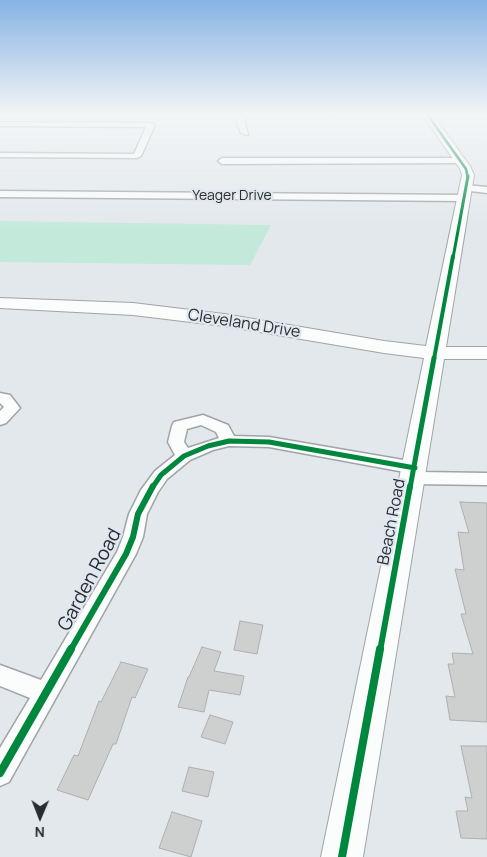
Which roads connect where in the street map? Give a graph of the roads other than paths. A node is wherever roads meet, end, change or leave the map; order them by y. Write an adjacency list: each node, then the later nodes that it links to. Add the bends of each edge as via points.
1 (138, 154): 3 (street)
2 (455, 154): 5 (street, Beach Road)
3 (0, 155)
4 (222, 161): 5 (street)
5 (460, 161): 7 (street, Beach Road, via 467,172)
6 (487, 190): 7 (street, Yeager Drive)
7 (465, 193): 8 (street, Yeager Drive); 10 (street, Beach Road)
8 (0, 194)
9 (0, 303): 10 (street, Cleveland Drive, via 90,306 178,314)
10 (435, 353): 11 (street, Cleveland Drive); 16 (street, Beach Road)
11 (487, 353)
12 (0, 398): 13 (street, via 5,398 12,408)
13 (0, 420)
14 (229, 441): 15 (street, Garden Road); 15 (street, via 222,429 203,420 180,426 176,442); 16 (street, Garden Road, via 269,442)
15 (184, 456): 19 (street, Garden Road, via 161,475 150,490 138,514 126,554)
16 (414, 473): 17 (street, Garden Road); 21 (street, Beach Road)
17 (487, 479)
18 (0, 675): 19 (street)
19 (46, 693): 20 (street, Garden Road)
20 (0, 773)
21 (342, 857)

